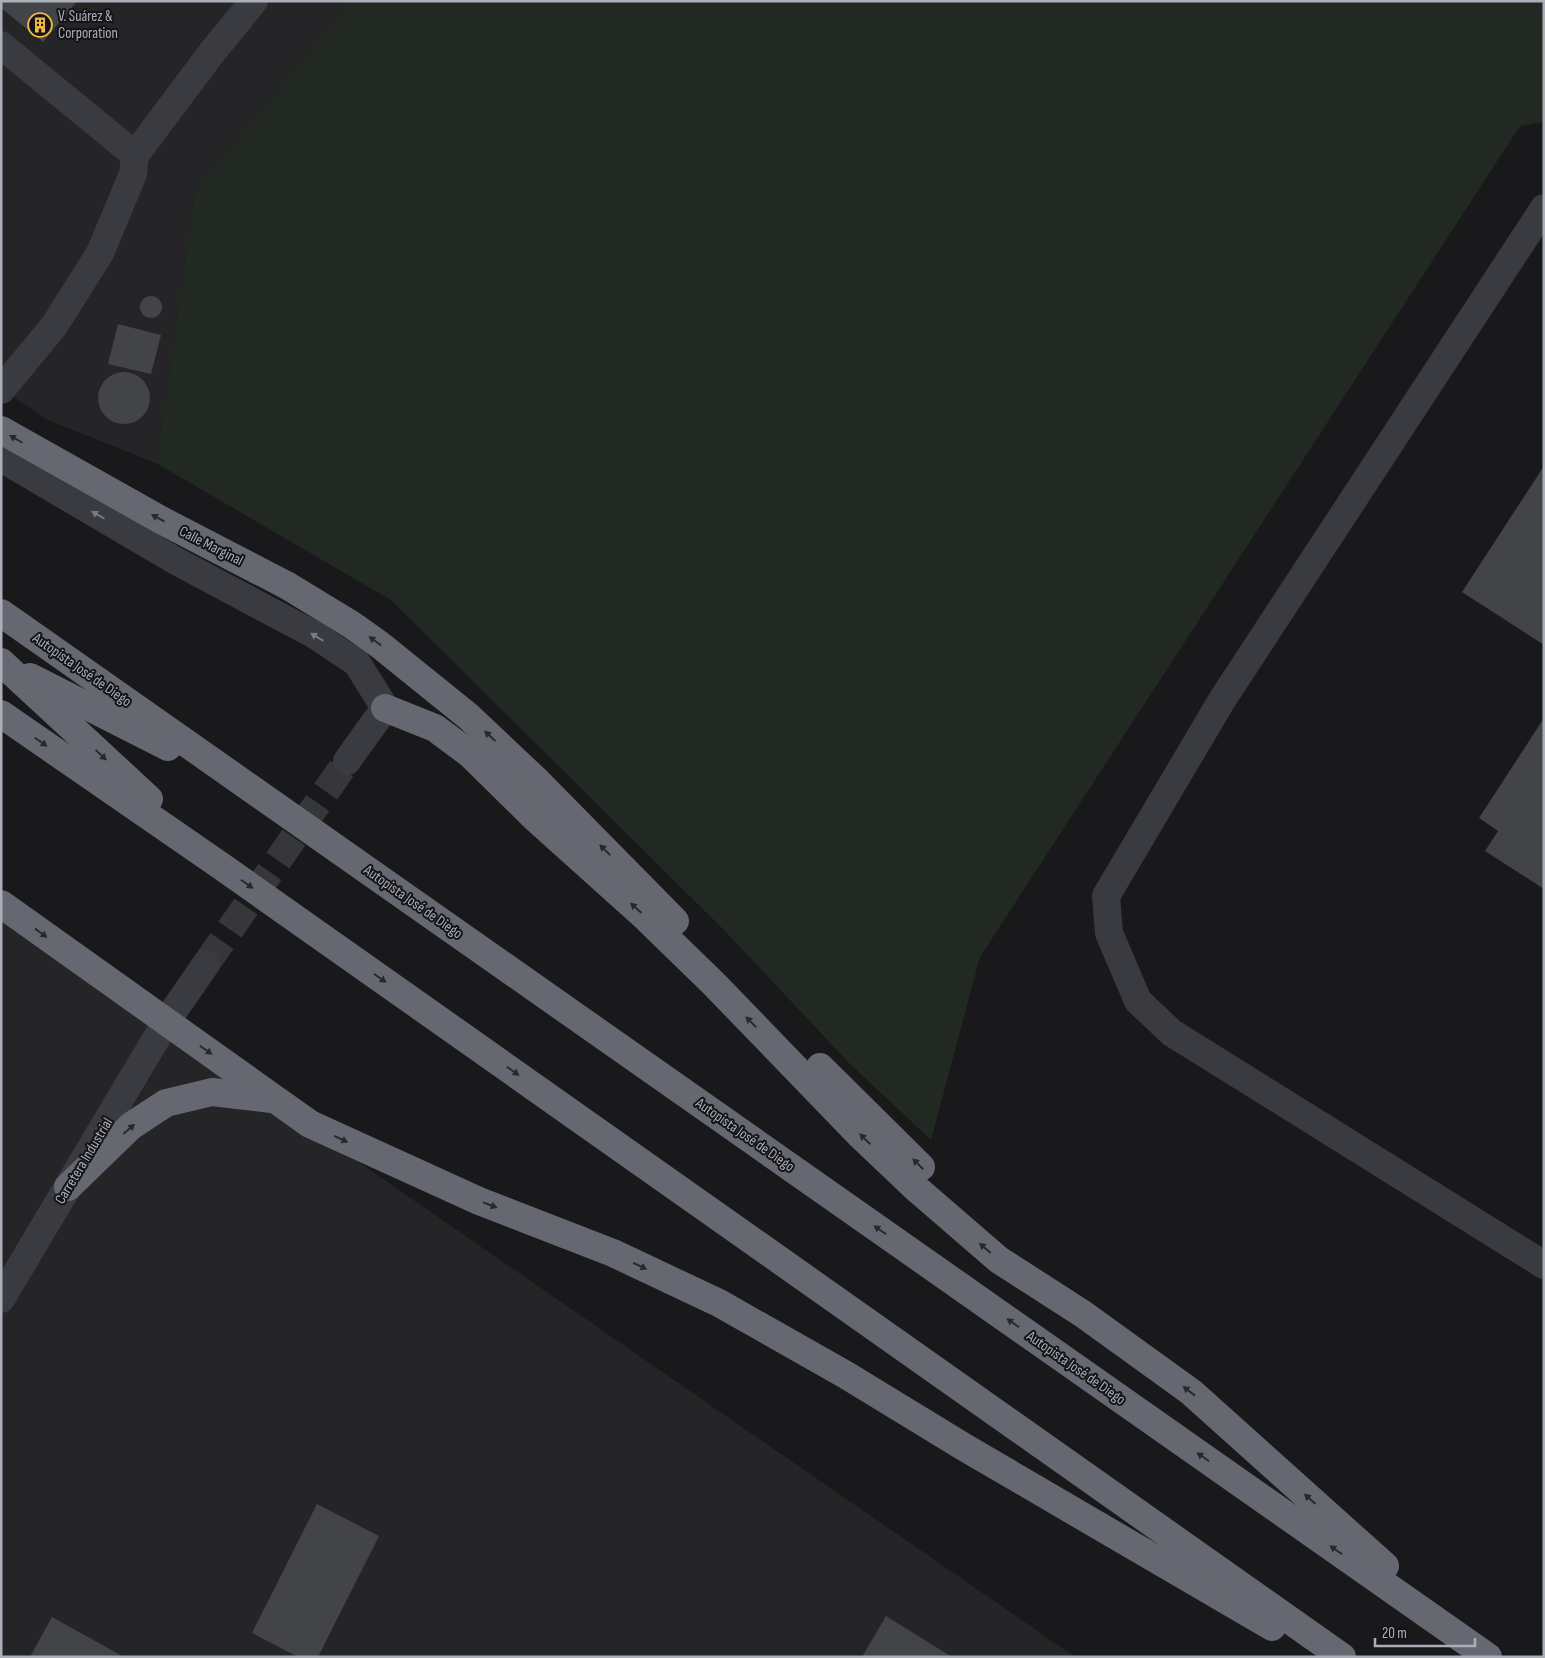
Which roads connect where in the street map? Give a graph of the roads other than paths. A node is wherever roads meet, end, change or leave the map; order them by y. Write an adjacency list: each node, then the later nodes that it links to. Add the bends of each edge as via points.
1 (254, 1): 3 (street)
2 (1, 46): 3 (street)
3 (135, 154): 5 (street, via 133,174 100,252 54,326)
4 (1544, 208): 20 (street, via 1222,700 1106,896 1109,933 1138,1001 1172,1032)
5 (1, 390)
6 (1, 430): 22 (highway, Calle Marginal, one-way to 6, via 928,1174 538,782 468,716 352,625 313,600)
7 (1, 458): 10 (street, Calle Marginal, one-way to 7, via 357,663 315,635 176,561)
8 (1, 613): 13 (highway, Autopista José de Diego)
9 (1, 662): 13 (highway); 14 (highway, one-way to 14)
10 (385, 708): 12 (street); 22 (highway, one-way to 10, via 999,1260 918,1190 859,1134 714,984 470,754 435,728)
11 (1, 714): 14 (highway, one-way to 14)
12 (346, 761)
13 (260, 795): 23 (highway, Autopista José de Diego, one-way to 13)
14 (221, 866): 25 (highway, one-way to 25)
15 (1, 904): 17 (highway, one-way to 17)
16 (206, 964): 17 (street, Carretera Industrial)
17 (166, 1022): 18 (highway, one-way to 18); 19 (street, Carretera Industrial)
18 (275, 1099): 19 (highway, one-way to 18, via 131,1126 166,1103 212,1092); 24 (highway, one-way to 24, via 310,1124 366,1150 479,1201 613,1253 719,1304 846,1375)
19 (68, 1187): 21 (street, Carretera Industrial)
20 (1544, 1265)
21 (1, 1299)
22 (1083, 1314): 23 (highway, one-way to 22, via 1191,1392)
23 (1482, 1653)
24 (1324, 1657)
25 (1342, 1657)

